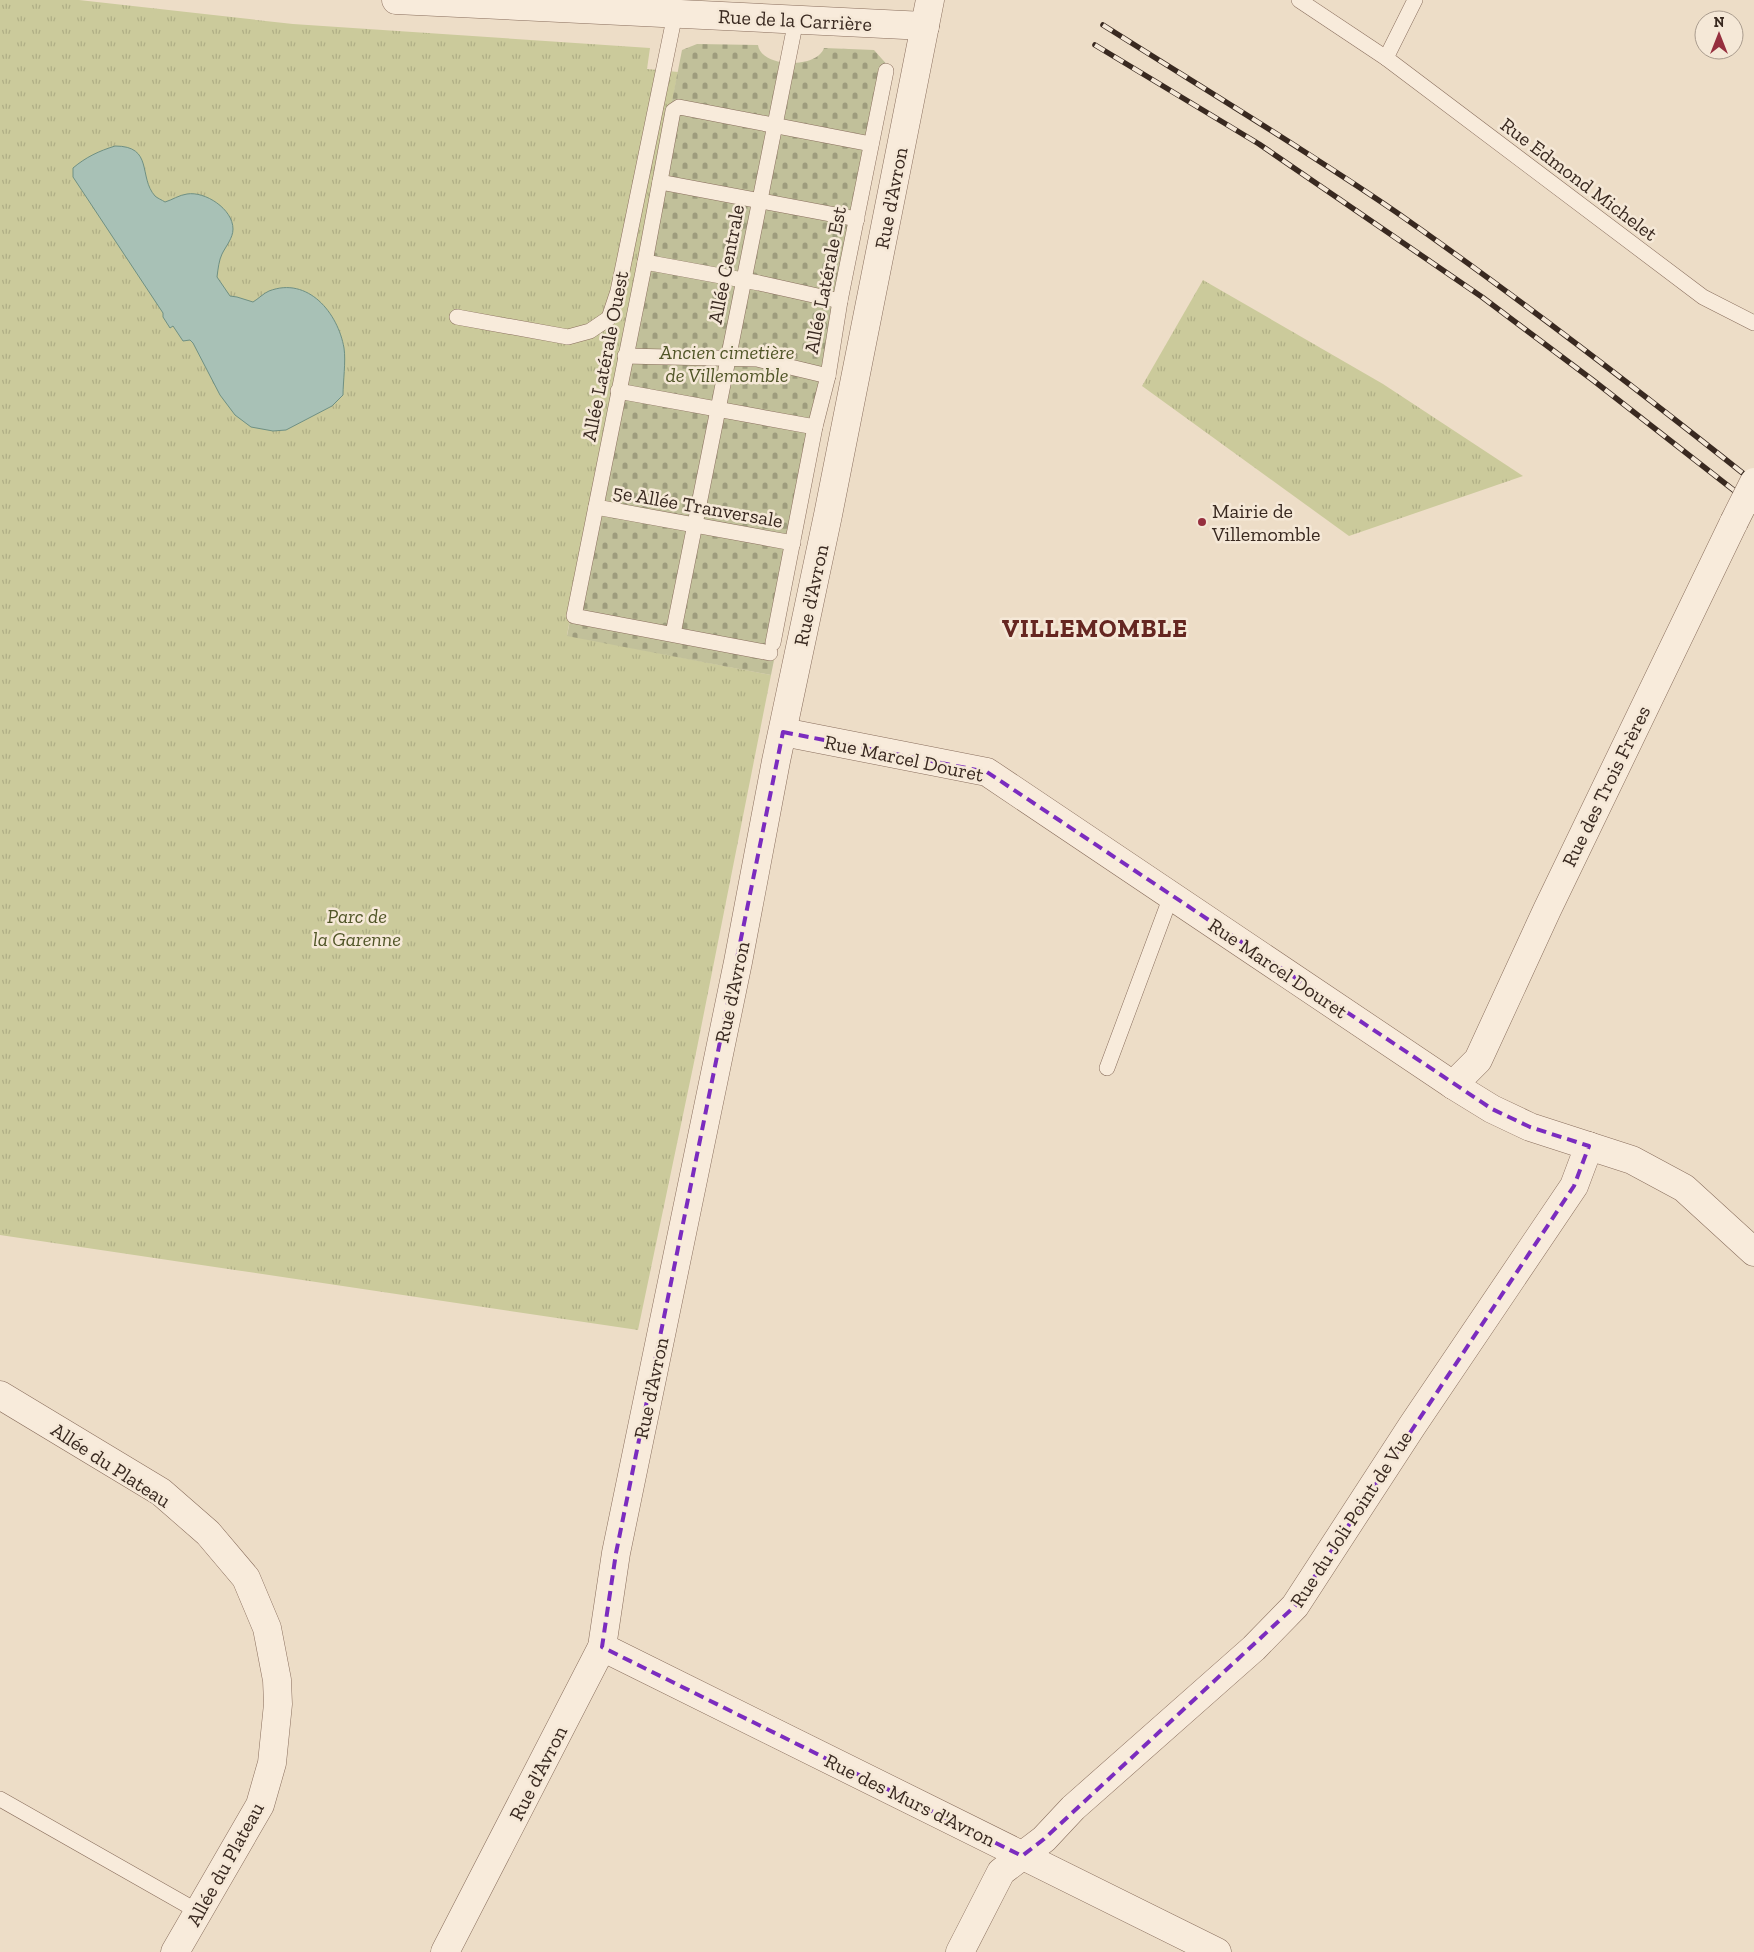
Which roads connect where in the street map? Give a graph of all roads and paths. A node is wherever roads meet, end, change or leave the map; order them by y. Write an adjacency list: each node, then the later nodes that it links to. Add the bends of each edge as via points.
1 (396, 0): 5 (street, Rue de la Carrière)
2 (1299, 0): 7 (lane, Rue Edmond Michelet)
3 (1415, 0): 7 (lane)
4 (928, 13): 6 (street, Rue de la Carrière); 30 (street, Rue d'Avron)
5 (675, 14): 6 (street, Rue de la Carrière); 17 (lane, via 618,291 609,318 590,331 568,337)
6 (796, 20): 9 (lane, Allée Centrale)
7 (1386, 58): 18 (lane, Rue Edmond Michelet, via 1703,296)
8 (886, 71): 10 (lane, Allée Latérale Est)
9 (774, 125): 10 (lane); 11 (lane, Allée Latérale Ouest, via 679,107 673,111); 12 (lane, Allée Centrale)
10 (872, 144): 13 (lane, Allée Latérale Est)
11 (660, 182): 12 (lane); 14 (lane, Allée Latérale Ouest)
12 (760, 201): 13 (lane); 15 (lane, Allée Centrale)
13 (857, 219): 16 (lane, Allée Latérale Est)
14 (645, 262): 15 (lane); 19 (lane, Allée Latérale Ouest)
15 (743, 282): 16 (lane); 20 (lane, Allée Centrale)
16 (840, 301): 21 (lane, Allée Latérale Est)
17 (457, 317)
18 (1754, 323)
19 (625, 356): 20 (lane); 22 (lane, Allée Latérale Ouest)
20 (728, 358): 21 (lane, via 757,359); 23 (lane, Allée Centrale)
21 (828, 376): 24 (lane, Allée Latérale Est)
22 (618, 391): 23 (lane); 26 (lane, Allée Latérale Ouest)
23 (718, 409): 24 (lane); 27 (lane, Allée Centrale)
24 (815, 428): 28 (lane, Allée Latérale Est)
25 (1754, 482): 33 (street, Rue des Trois Frères, bridge, via 1478,1060)
26 (596, 507): 27 (lane, 5e Allée Tranversale); 29 (lane, Allée Latérale Ouest, via 574,616)
27 (696, 526): 28 (lane, 5e Allée Tranversale); 29 (lane, Allée Centrale)
28 (792, 543): 29 (lane, Allée Latérale Est, via 771,648)
29 (673, 634)
30 (783, 732): 31 (street, Rue Marcel Douret, via 987,772); 37 (street, Rue d'Avron, via 616,1553)
31 (1171, 896): 32 (lane); 33 (street, Rue Marcel Douret)
32 (1108, 1068)
33 (1453, 1085): 34 (street, Rue Marcel Douret, via 1492,1110 1530,1127)
34 (1589, 1146): 35 (street, Rue Marcel Douret, via 1632,1160 1684,1188); 39 (street, Rue du Joli Point de Vue, via 1574,1186 1295,1606 1254,1648 1073,1808 1044,1840)
35 (1754, 1252)
36 (0, 1395): 40 (street, Allée du Plateau, via 161,1492 208,1533 246,1578 267,1628 278,1704 272,1763 260,1805)
37 (602, 1648): 39 (street, Rue des Murs d'Avron); 42 (street, Rue d'Avron)
38 (0, 1799): 40 (lane)
39 (1022, 1856): 43 (street, Rue du Joli Point de Vue, via 1001,1872); 44 (street, Rue des Murs d'Avron)
40 (199, 1912): 41 (street, Allée du Plateau)
41 (175, 1952)
42 (445, 1952)
43 (960, 1952)
44 (1217, 1952)

